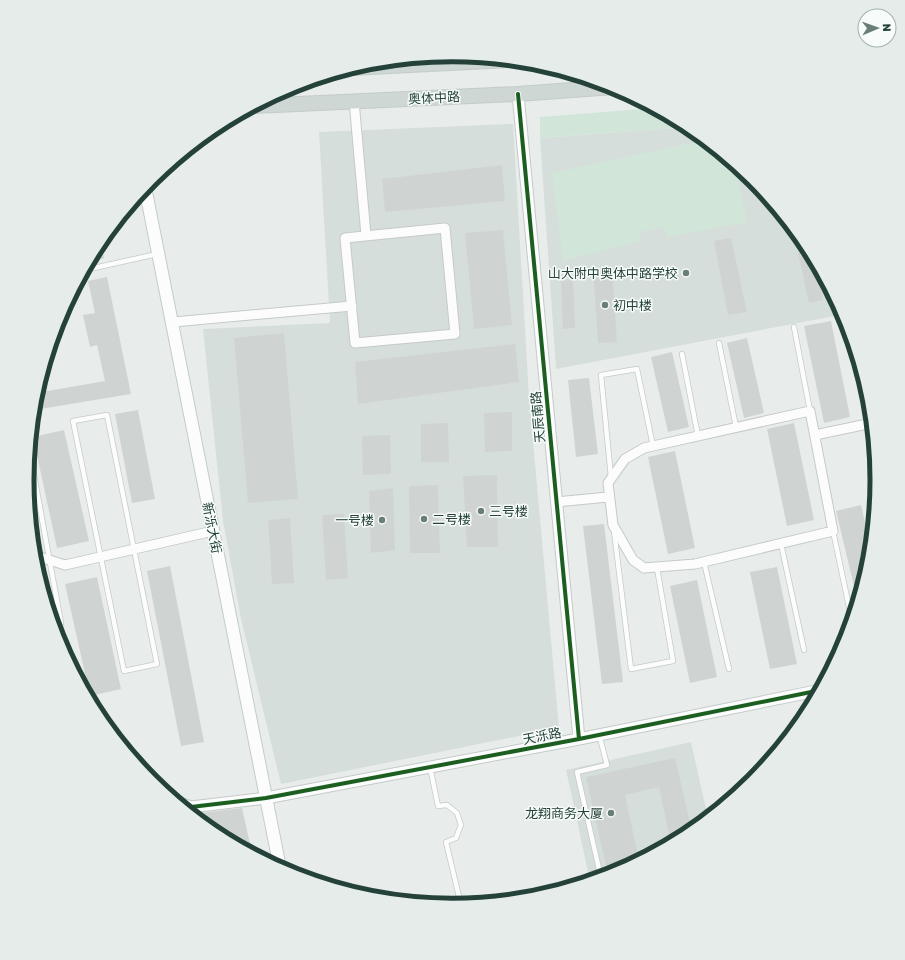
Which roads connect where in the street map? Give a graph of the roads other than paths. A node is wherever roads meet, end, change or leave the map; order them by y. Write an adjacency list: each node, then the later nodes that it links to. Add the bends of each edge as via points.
1 (471, 62): 2 (main road)
2 (393, 66)
3 (599, 88): 4 (main road, 奥体中路)
4 (518, 94): 5 (main road, 奥体中路); 25 (street, 天辰南路)
5 (354, 101): 6 (main road, 奥体中路); 8 (street)
6 (266, 105)
7 (147, 195): 9 (main road, 新泺大街)
8 (366, 236): 11 (street, via 345,238); 11 (street, via 445,228 455,334 355,343)
9 (158, 254): 10 (lane); 12 (main road, 新泺大街)
10 (92, 269)
11 (352, 306): 12 (street)
12 (173, 322): 28 (main road, 新泺大街)
13 (794, 327): 16 (lane)
14 (719, 343): 18 (lane)
15 (682, 354): 20 (lane)
16 (810, 411): 18 (street); 19 (street)
17 (867, 424): 19 (street)
18 (736, 428): 20 (street)
19 (815, 435): 27 (street)
20 (698, 436): 21 (street)
21 (653, 446): 23 (street, via 625,459); 23 (lane, via 637,369 601,375)
22 (34, 475): 33 (lane)
23 (611, 477): 24 (street, via 608,482)
24 (608, 496): 25 (street); 26 (street)
25 (556, 502): 42 (street, 天辰南路)
26 (613, 525): 35 (street, via 633,560 644,568); 35 (lane, via 631,669 673,661)
27 (833, 531): 29 (street); 36 (lane)
28 (213, 532): 30 (street); 44 (main road, 新泺大街)
29 (781, 544): 34 (street); 38 (lane)
30 (134, 549): 32 (street); 32 (lane, via 157,664 124,671); 32 (lane, via 107,415 73,420)
31 (41, 557): 33 (street)
32 (100, 557): 33 (street, via 65,565)
33 (50, 560): 37 (lane)
34 (704, 562): 35 (street); 39 (lane)
35 (657, 568)
36 (850, 612)
37 (59, 623)
38 (804, 650)
39 (729, 669)
40 (813, 691): 41 (street, 天泺路)
41 (599, 734): 42 (street, 天泺路); 47 (lane, via 607,765 577,772)
42 (579, 739): 43 (street, 天泺路)
43 (430, 767): 44 (street, 天泺路); 48 (lane, via 438,806 447,805 457,813 461,825 456,838 446,842)
44 (266, 798): 45 (street, 天泺路); 46 (main road, 新泺大街)
45 (192, 807)
46 (279, 861)
47 (600, 872)
48 (459, 898)

